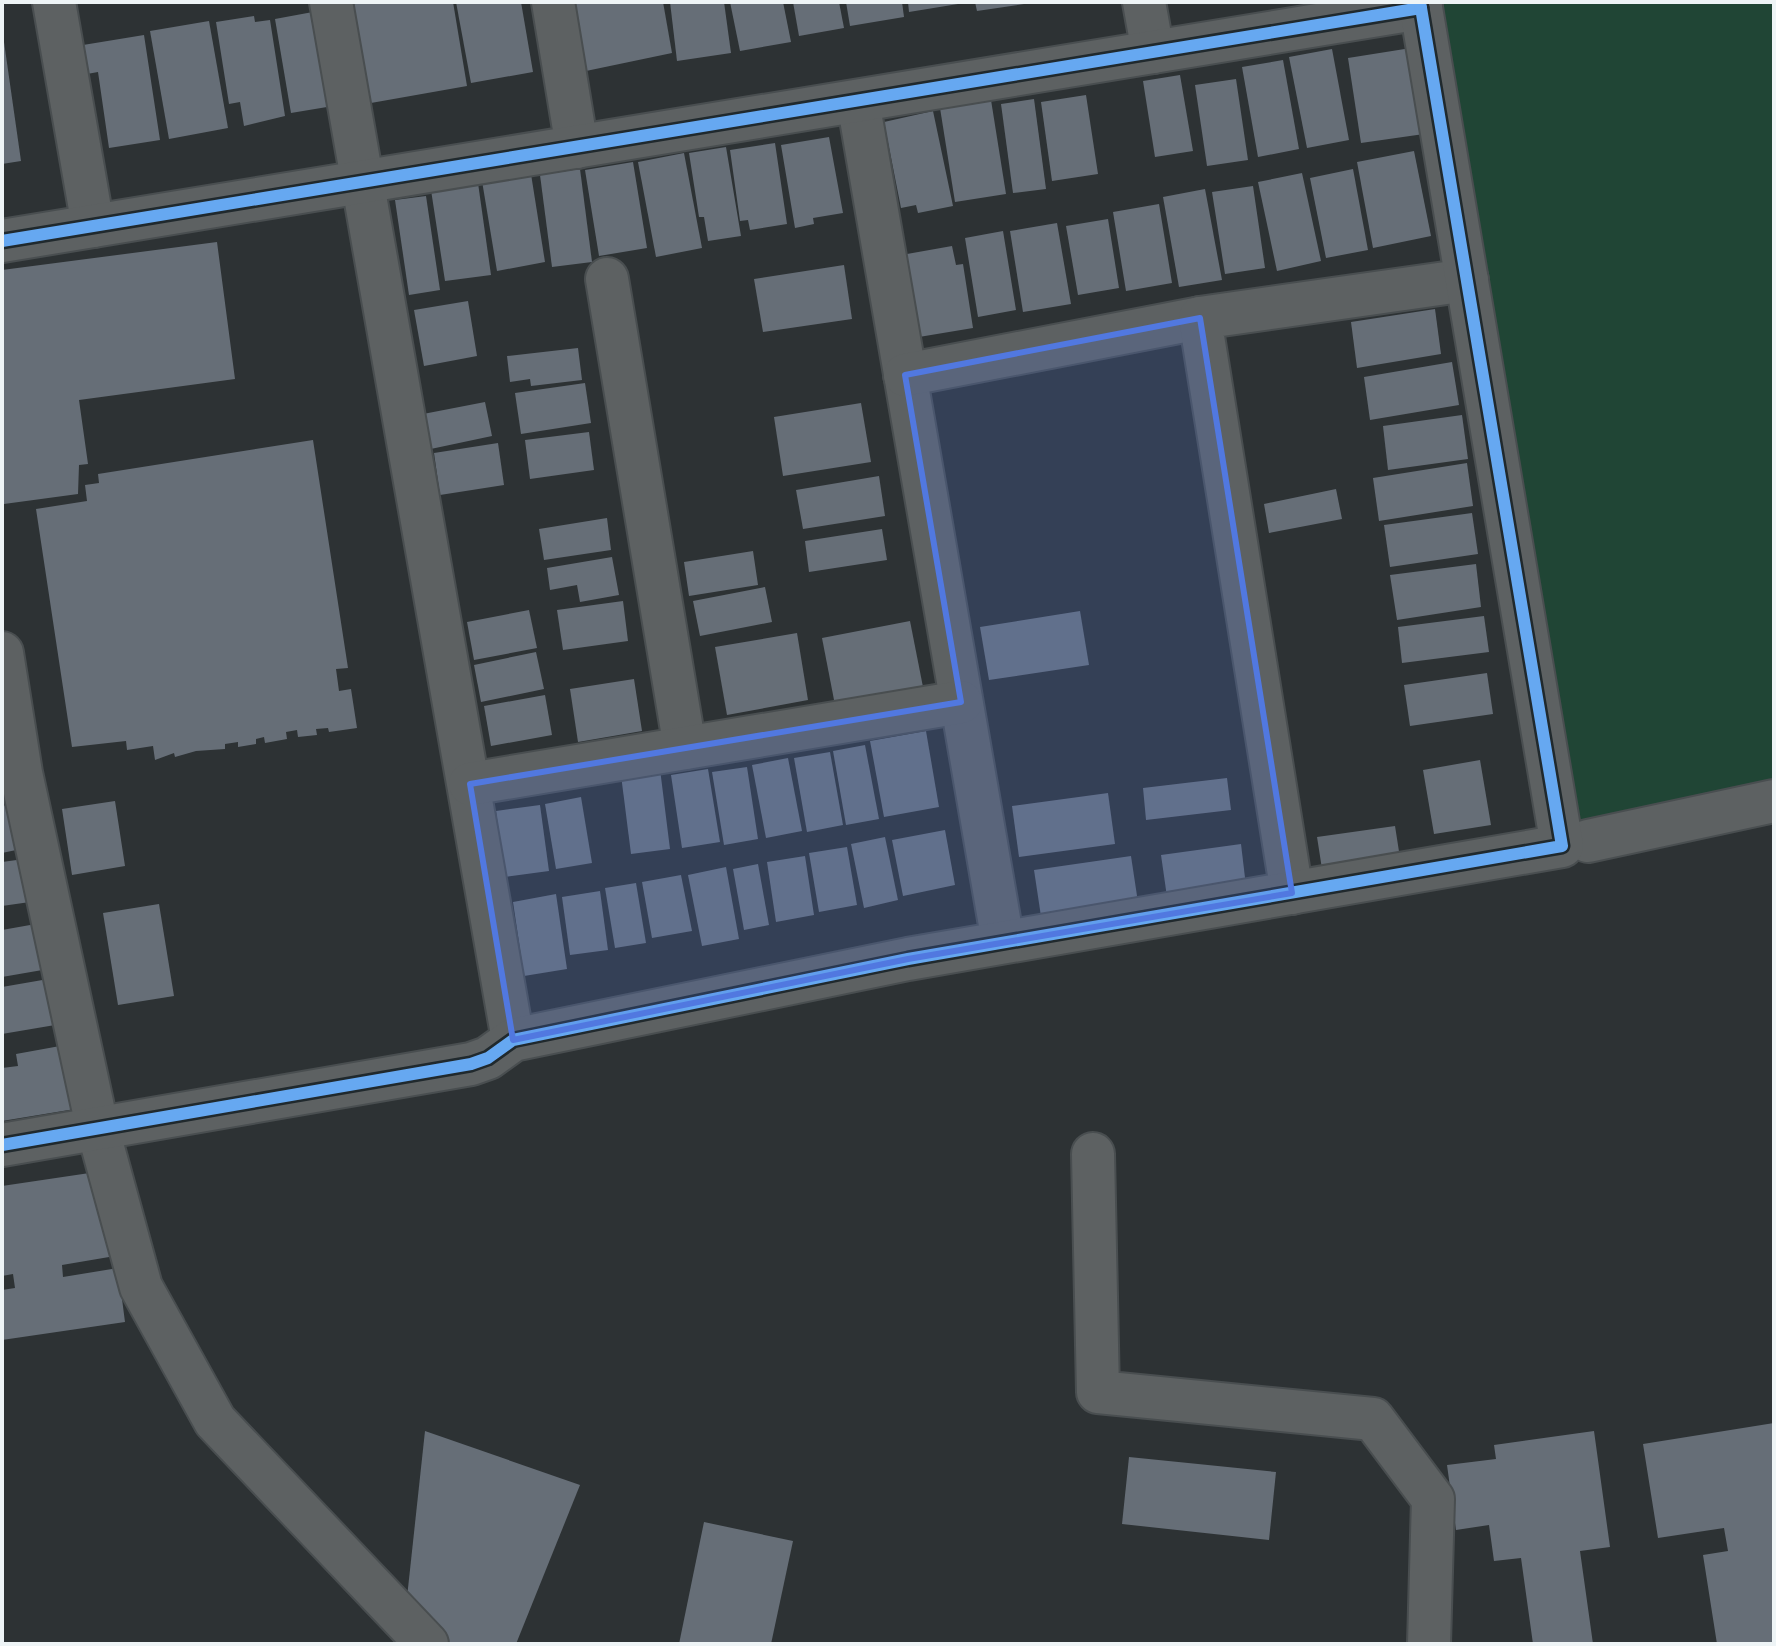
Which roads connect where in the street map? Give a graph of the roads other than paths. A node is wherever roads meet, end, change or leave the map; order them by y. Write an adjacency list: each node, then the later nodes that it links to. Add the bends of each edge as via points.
1 (54, 2): 10 (street)
2 (331, 2): 9 (street)
3 (553, 2): 8 (street)
4 (1144, 2): 6 (street)
5 (1421, 5): 6 (street); 13 (street)
6 (1153, 52): 7 (street)
7 (858, 101): 8 (street); 15 (street)
8 (577, 147): 9 (street)
9 (363, 182): 10 (street); 19 (street)
10 (93, 226): 11 (street)
11 (2, 241)
12 (607, 279): 18 (street)
13 (1467, 280): 14 (street); 22 (street, via 1562,846)
14 (1200, 318): 15 (street); 22 (street)
15 (905, 375): 17 (street)
16 (2, 653): 25 (street, via 21,773)
17 (961, 702): 18 (street); 23 (street)
18 (685, 748): 19 (street)
19 (470, 784): 24 (street)
20 (1774, 801): 21 (street)
21 (1588, 841)
22 (1292, 893): 23 (street)
23 (1003, 942): 24 (street)
24 (513, 1040): 25 (street, via 471,1064)
25 (97, 1126): 26 (street); 28 (street, via 141,1287 215,1421)
26 (2, 1145)
27 (1093, 1154): 29 (street, via 1098,1392 1373,1419 1433,1499)
28 (427, 1644)
29 (1429, 1644)

